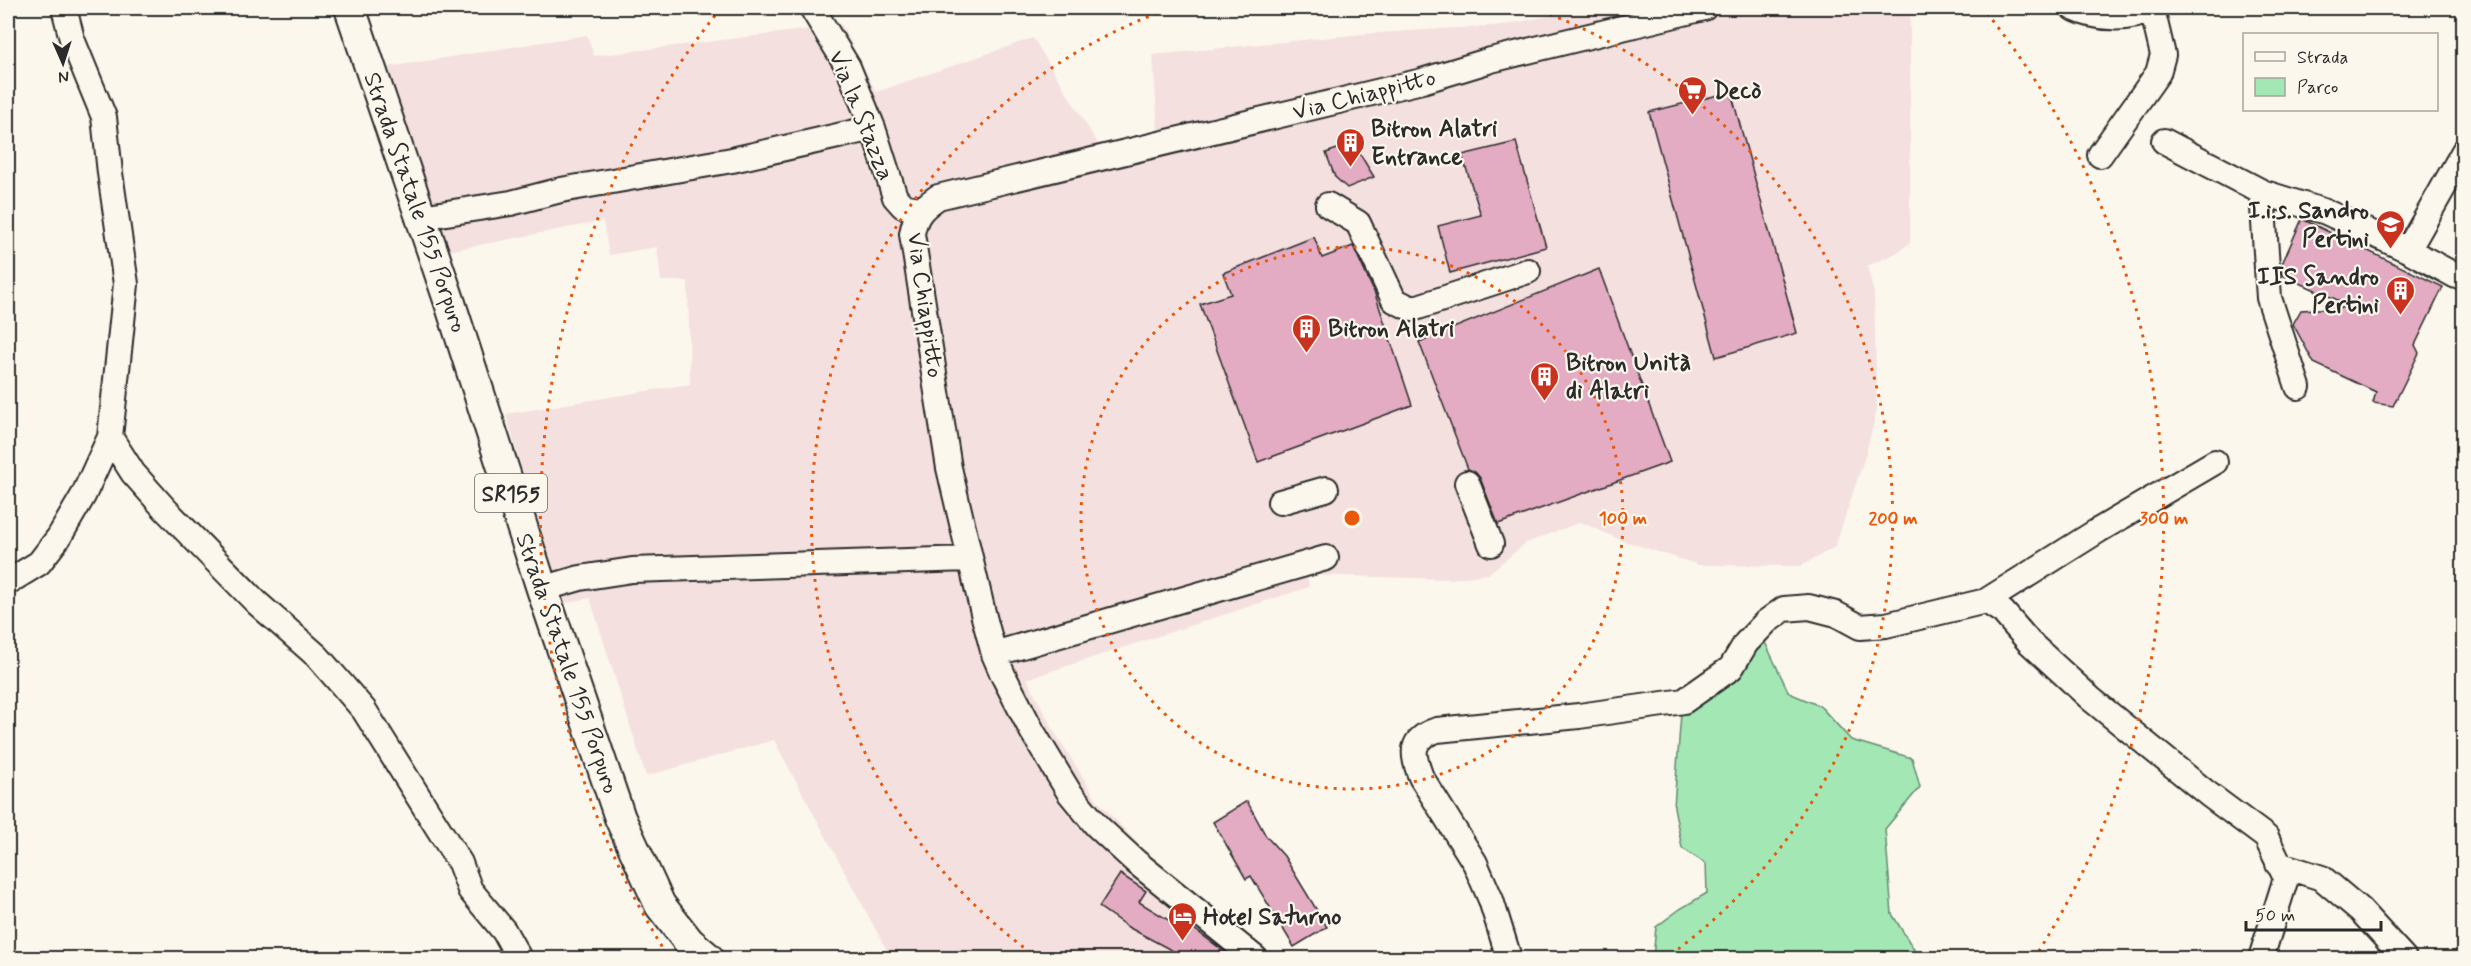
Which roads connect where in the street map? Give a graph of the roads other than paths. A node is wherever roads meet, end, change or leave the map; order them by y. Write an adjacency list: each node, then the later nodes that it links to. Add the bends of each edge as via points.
1 (64, 8): 19 (street, via 72,39 104,117 126,284)
2 (350, 8): 14 (main road, Strada Statale 155 Porpuro / SR155)
3 (812, 8): 7 (street, Via la Stazza, via 848,67)
4 (1704, 8): 13 (street, Via Chiappitto, via 1491,60 1422,81 938,197)
5 (2073, 8): 6 (street, via 2089,15 2129,17)
6 (2152, 8): 10 (street, via 2163,55 2158,72)
7 (873, 128): 13 (street, Via la Stazza, via 895,197 903,206); 14 (street, via 732,160)
8 (2164, 141): 11 (street)
9 (2463, 151): 15 (street)
10 (2100, 155)
11 (2262, 192): 15 (street, via 2326,212); 18 (street, via 2269,298)
12 (1328, 205): 16 (street, via 1358,223 1394,300 1412,309)
13 (921, 209): 26 (street, Via Chiappitto, via 912,234)
14 (421, 217): 28 (main road, Strada Statale 155 Porpuro / SR155)
15 (2408, 250): 17 (street)
16 (1528, 271)
17 (2456, 276)
18 (2298, 387)
19 (110, 437): 27 (street, via 59,537 39,563); 32 (street, via 165,509 257,603 317,656 364,710 460,863 470,890 504,931)
20 (2215, 462): 29 (street)
21 (1467, 483): 24 (street)
22 (1326, 489): 23 (street)
23 (1280, 502)
24 (1491, 544)
25 (1326, 558): 30 (street)
26 (969, 559): 28 (street, via 632,570); 30 (street, Via Chiappitto)
27 (8, 582)
28 (542, 589): 33 (main road, Strada Statale 155 Porpuro / SR155, via 620,818 640,864 660,905 689,942)
29 (1986, 601): 31 (street, via 2003,612 2029,642 2091,699 2266,837); 35 (street, via 1860,627 1809,608 1784,609 1746,643 1731,668 1684,701 1427,734 1417,742 1415,762 1475,863)
30 (993, 654): 34 (street, Via Chiappitto, via 1032,731 1069,792 1097,826)
31 (2278, 864): 36 (street, via 2286,878); 37 (street, via 2322,878 2360,910)
32 (519, 958)
33 (708, 958)
34 (1256, 958)
35 (1509, 958)
36 (2261, 958)
37 (2404, 958)

